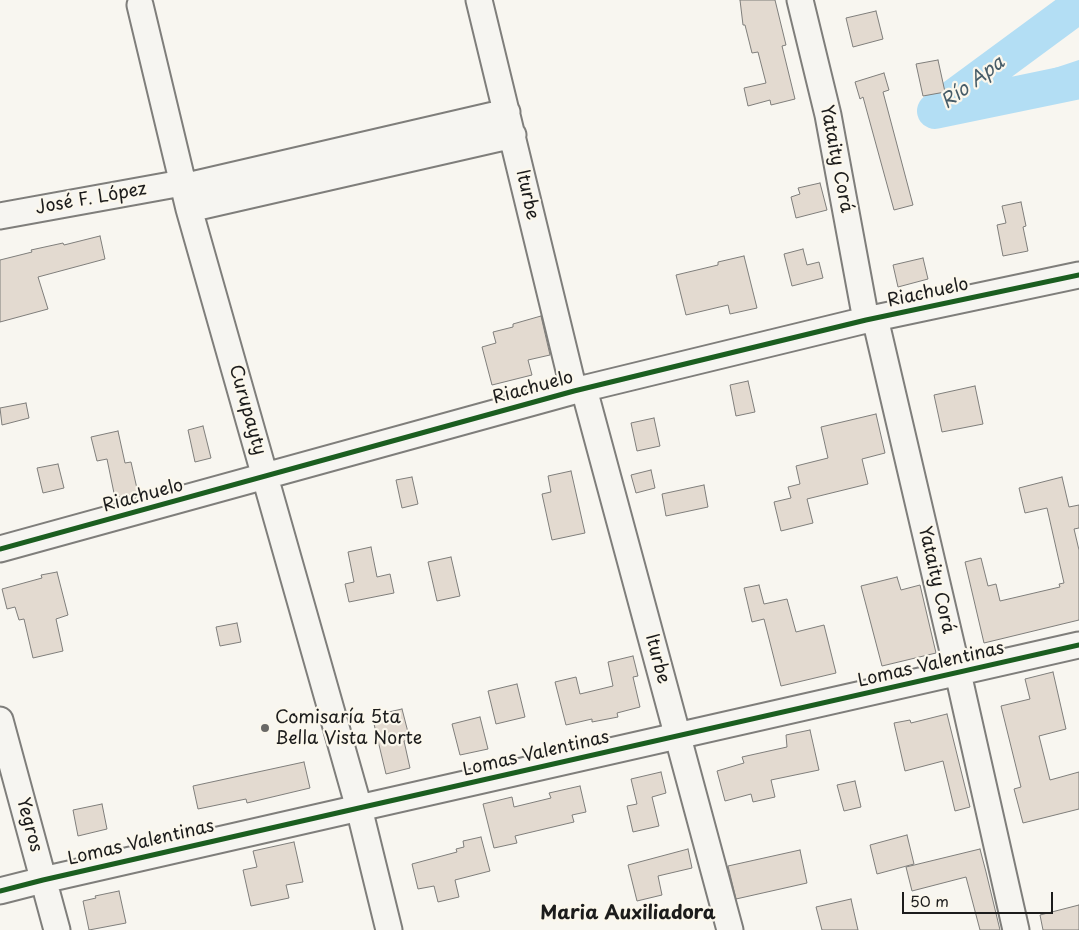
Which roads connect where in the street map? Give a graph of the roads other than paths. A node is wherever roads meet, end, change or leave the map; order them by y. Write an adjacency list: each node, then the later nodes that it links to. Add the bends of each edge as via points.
1 (479, 0): 4 (street, Iturbe)
2 (800, 0): 8 (street, Yataity Corá)
3 (140, 4): 5 (street, Curupayty)
4 (510, 124): 5 (street, José F. López); 9 (street, Iturbe)
5 (185, 193): 6 (street, José F. López); 10 (street, Curupayty)
6 (0, 216)
7 (1079, 275): 8 (street, Riachuelo)
8 (871, 319): 9 (street, Riachuelo); 13 (street, Yataity Corá)
9 (579, 390): 10 (street, Riachuelo); 15 (street, Iturbe)
10 (266, 476): 11 (street, Riachuelo); 16 (street, Curupayty)
11 (0, 549)
12 (1079, 645): 13 (street, Lomas Valentinas)
13 (958, 672): 15 (street, Lomas Valentinas); 22 (street, Yataity Corá)
14 (0, 720): 17 (street, Yegros)
15 (678, 736): 16 (street, Lomas Valentinas); 21 (street, Iturbe)
16 (359, 808): 17 (street, Lomas Valentinas); 20 (street, Curupayty)
17 (43, 880): 18 (street, Lomas Valentinas); 19 (street, Yegros)
18 (0, 891)
19 (57, 930)
20 (389, 930)
21 (730, 930)
22 (1016, 930)

